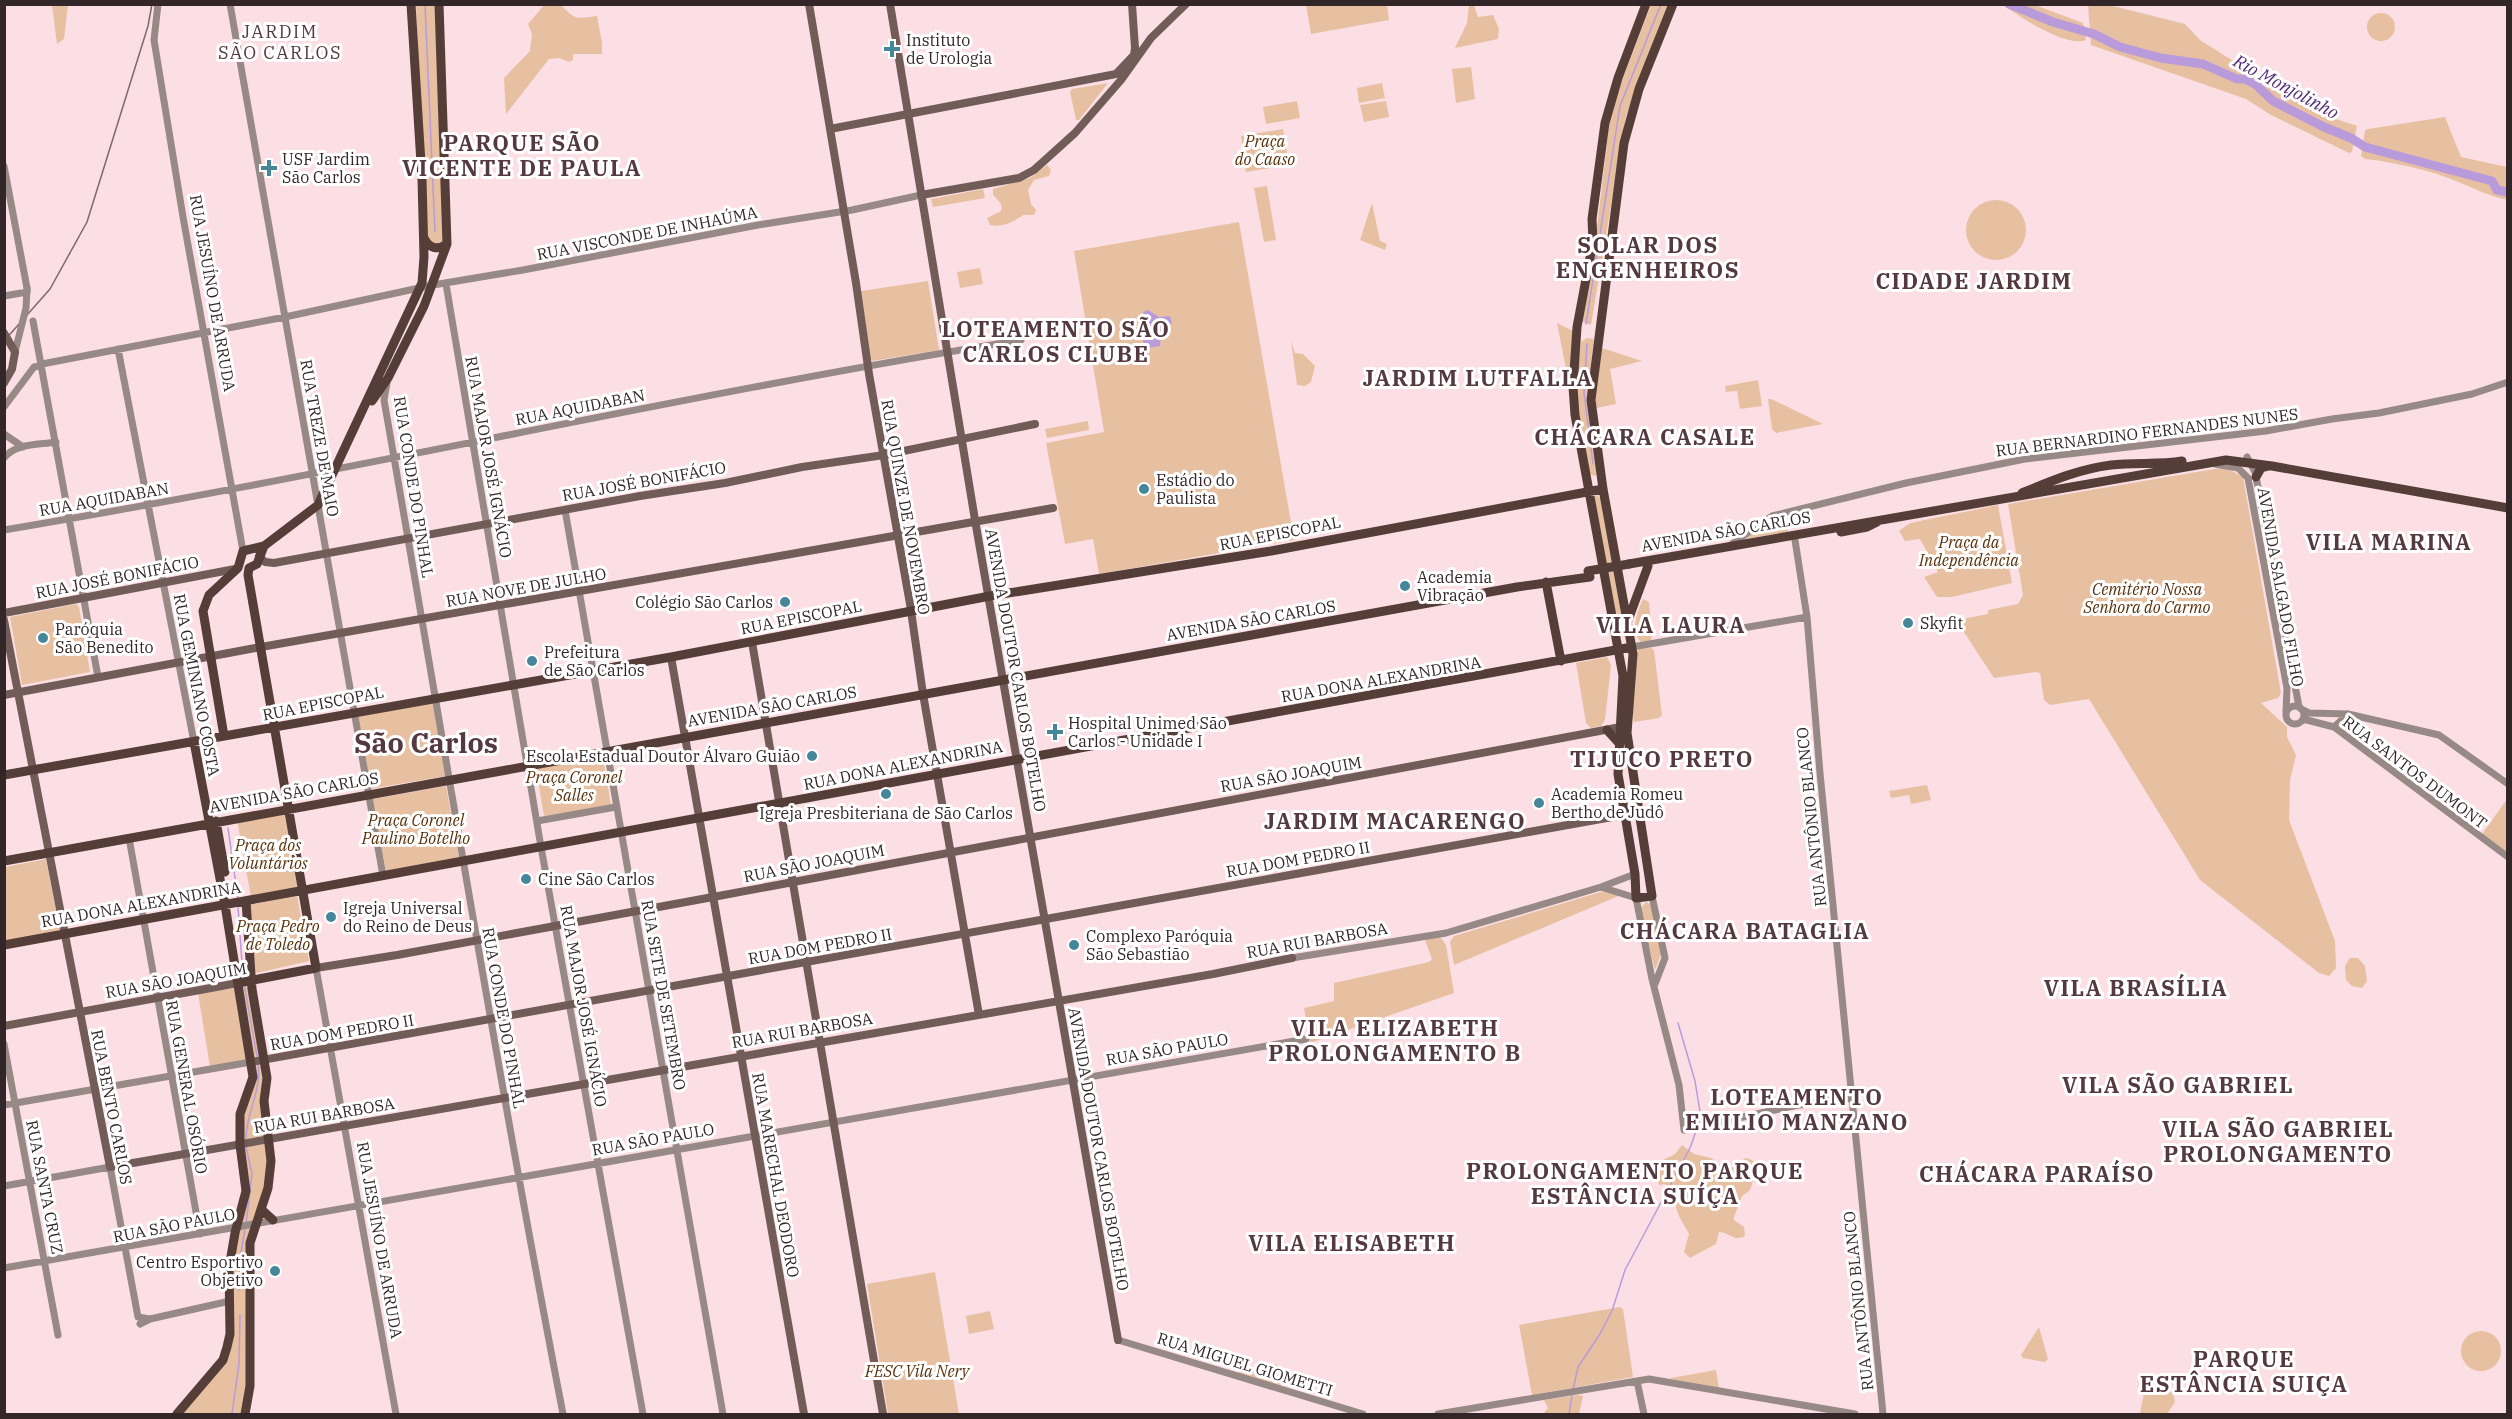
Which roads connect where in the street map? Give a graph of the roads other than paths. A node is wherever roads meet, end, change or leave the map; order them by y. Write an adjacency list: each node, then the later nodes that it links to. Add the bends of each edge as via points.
1 (158, 4): 30 (street, RUA JESUÍNO DE ARRUDA, via 154,40)
2 (230, 4): 28 (street, RUA TREZE DE MAIO)
3 (411, 4): 19 (main road)
4 (439, 4): 20 (main road)
5 (809, 4): 15 (main road, RUA QUINZE DE NOVEMBRO)
6 (890, 4): 14 (main road, AVENIDA DOUTOR CARLOS BOTELHO)
7 (1132, 4): 11 (main road)
8 (1186, 4): 12 (main road, RUA VISCONDE DE INHAÚMA)
9 (1646, 4): 59 (main road, via 1609,102 1592,219 1593,242 1577,321 1573,396)
10 (1673, 4): 58 (main road, via 1639,89 1622,156 1591,390)
11 (1135, 31): 12 (main road, via 1140,37); 13 (main road, via 1134,55)
12 (1151, 38): 13 (main road, RUA VISCONDE DE INHAÚMA)
13 (1119, 77): 14 (main road); 17 (main road, RUA VISCONDE DE INHAÚMA, via 1075,133 1034,170 1019,178)
14 (907, 113): 15 (main road); 17 (main road, AVENIDA DOUTOR CARLOS BOTELHO)
15 (830, 129): 18 (main road, RUA QUINZE DE NOVEMBRO)
16 (4, 166): 25 (street)
17 (921, 195): 18 (street, RUA VISCONDE DE INHAÚMA); 35 (main road, AVENIDA DOUTOR CARLOS BOTELHO)
18 (844, 211): 23 (street, RUA VISCONDE DE INHAÚMA); 37 (main road, RUA QUINZE DE NOVEMBRO)
19 (424, 238): 20 (main road, via 432,248); 21 (main road)
20 (447, 244): 22 (main road)
21 (424, 257): 22 (main road, via 435,252); 26 (main road)
22 (443, 258): 24 (main road)
23 (446, 284): 24 (street, RUA VISCONDE DE INHAÚMA); 47 (street, RUA MAJOR JOSÉ IGNÁCIO)
24 (433, 285): 26 (street, RUA VISCONDE DE INHAÚMA); 38 (main road)
25 (27, 289): 27 (street); 34 (street, bridge)
26 (420, 289): 28 (street, RUA VISCONDE DE INHAÚMA); 42 (main road)
27 (4, 296)
28 (285, 317): 30 (street, RUA VISCONDE DE INHAÚMA); 60 (street, RUA TREZE DE MAIO)
29 (33, 321): 36 (street)
30 (204, 332): 33 (street, RUA VISCONDE DE INHAÚMA); 66 (street, RUA JESUÍNO DE ARRUDA)
31 (4, 333): 34 (main road, bridge)
32 (1021, 340): 35 (street, RUA AQUIDABAN)
33 (118, 349): 36 (street, RUA VISCONDE DE INHAÚMA); 72 (street, RUA GEMINIANO COSTA)
34 (15, 352): 39 (main road, via 12,369)
35 (947, 352): 37 (street, RUA AQUIDABAN); 45 (main road, AVENIDA DOUTOR CARLOS BOTELHO)
36 (42, 364): 41 (street, via 34,367); 46 (street)
37 (868, 366): 47 (street, RUA AQUIDABAN); 50 (main road, RUA QUINZE DE NOVEMBRO)
38 (388, 378): 42 (main road); 51 (street, RUA CONDE DO PINHAL, via 384,400)
39 (4, 382)
40 (2508, 382): 84 (street, RUA BERNARDINO FERNANDES NUNES, via 2472,394 2379,413 2266,431 2025,459 1772,516)
41 (4, 407)
42 (361, 416): 56 (main road)
43 (1035, 424): 45 (main road, RUA JOSÉ BONIFÁCIO)
44 (4, 434): 48 (street)
45 (962, 440): 50 (main road, RUA JOSÉ BONIFÁCIO); 77 (main road, AVENIDA DOUTOR CARLOS BOTELHO)
46 (56, 442): 48 (street); 76 (street)
47 (473, 442): 51 (street, RUA AQUIDABAN); 79 (street, RUA MAJOR JOSÉ IGNÁCIO)
48 (23, 447): 49 (street)
49 (6, 453)
50 (884, 455): 75 (main road, RUA JOSÉ BONIFÁCIO); 81 (main road, RUA QUINZE DE NOVEMBRO)
51 (394, 459): 56 (street, RUA AQUIDABAN); 82 (street, RUA CONDE DO PINHAL)
52 (2248, 460): 53 (main road, AVENIDA SÃO CARLOS); 54 (main road, AVENIDA SÃO CARLOS, via 2226,455); 55 (main road); 61 (street, AVENIDA SALGADO FILHO); 70 (main road)
53 (2206, 463): 62 (main road, AVENIDA SÃO CARLOS); 86 (street, AVENIDA SALGADO FILHO, via 2233,466 2246,475)
54 (2113, 465): 57 (main road, AVENIDA SÃO CARLOS); 62 (main road, via 2107,471)
55 (2272, 466): 61 (main road, via 2261,468); 74 (main road)
56 (336, 469): 60 (street, RUA AQUIDABAN); 71 (main road)
57 (2083, 470): 63 (main road); 64 (main road, AVENIDA SÃO CARLOS)
58 (1600, 471): 59 (main road, via 1596,480); 65 (main road)
59 (1586, 474): 67 (main road)
60 (312, 475): 66 (street, RUA AQUIDABAN); 71 (street, RUA TREZE DE MAIO)
61 (2256, 477): 85 (street, AVENIDA SALGADO FILHO)
62 (2110, 481): 63 (main road, AVENIDA SÃO CARLOS)
63 (2084, 486): 68 (main road, AVENIDA SÃO CARLOS)
64 (2032, 487): 68 (main road); 69 (main road, AVENIDA SÃO CARLOS)
65 (1603, 489): 67 (main road, RUA EPISCOPAL); 104 (main road)
66 (234, 490): 72 (street, RUA AQUIDABAN); 87 (street, RUA JESUÍNO DE ARRUDA)
67 (1589, 491): 95 (main road, RUA EPISCOPAL, via 1223,559); 101 (main road)
68 (2043, 493): 69 (main road, AVENIDA SÃO CARLOS)
69 (2006, 498): 78 (main road, AVENIDA SÃO CARLOS)
70 (2508, 501)
71 (318, 505): 87 (main road); 88 (street, RUA TREZE DE MAIO)
72 (149, 506): 76 (street, RUA AQUIDABAN); 93 (street, RUA GEMINIANO COSTA)
73 (1053, 508): 77 (main road, RUA NOVE DE JULHO)
74 (2508, 508)
75 (565, 510): 79 (main road, RUA JOSÉ BONIFÁCIO); 94 (street, RUA SETE DE SETEMBRO)
76 (70, 519): 80 (street, RUA AQUIDABAN); 96 (street)
77 (975, 520): 81 (main road, RUA NOVE DE JULHO); 95 (main road, AVENIDA DOUTOR CARLOS BOTELHO)
78 (1878, 522): 83 (main road, AVENIDA SÃO CARLOS); 84 (main road, AVENIDA SÃO CARLOS)
79 (487, 525): 82 (main road, RUA JOSÉ BONIFÁCIO); 97 (street, RUA MAJOR JOSÉ IGNÁCIO)
80 (4, 530)
81 (898, 534): 94 (main road, RUA NOVE DE JULHO); 98 (main road, RUA QUINZE DE NOVEMBRO)
82 (408, 540): 88 (main road, RUA JOSÉ BONIFÁCIO); 103 (street, RUA CONDE DO PINHAL)
83 (1794, 540): 89 (main road, AVENIDA SÃO CARLOS); 100 (street, RUA ANTÔNIO BLANCO)
84 (1728, 547): 90 (main road, AVENIDA SÃO CARLOS)
85 (2270, 547): 86 (street); 122 (street, AVENIDA SALGADO FILHO)
86 (2261, 549): 123 (street, AVENIDA SALGADO FILHO, via 2287,688)
87 (251, 552): 88 (main road, RUA JOSÉ BONIFÁCIO, via 274,563); 91 (main road); 107 (main road, RUA JESUÍNO DE ARRUDA, via 257,564 247,570)
88 (326, 554): 105 (street, RUA TREZE DE MAIO)
89 (1648, 566): 90 (main road, AVENIDA SÃO CARLOS); 104 (main road)
90 (1629, 567): 92 (main road, AVENIDA SÃO CARLOS)
91 (235, 569): 93 (main road, RUA JOSÉ BONIFÁCIO); 110 (main road, via 205,601)
92 (1546, 582): 112 (main road); 116 (main road, AVENIDA SÃO CARLOS)
93 (162, 584): 96 (main road, RUA JOSÉ BONIFÁCIO); 113 (street, RUA GEMINIANO COSTA)
94 (579, 591): 97 (main road, RUA NOVE DE JULHO); 114 (street, RUA SETE DE SETEMBRO)
95 (990, 596): 98 (main road, RUA EPISCOPAL); 116 (main road, AVENIDA DOUTOR CARLOS BOTELHO)
96 (84, 597): 99 (main road, RUA JOSÉ BONIFÁCIO); 115 (street)
97 (501, 606): 103 (main road, RUA NOVE DE JULHO); 117 (street, RUA MAJOR JOSÉ IGNÁCIO)
98 (912, 611): 106 (main road, RUA EPISCOPAL); 119 (main road, RUA QUINZE DE NOVEMBRO)
99 (4, 613)
100 (1807, 617): 108 (street, RUA DONA ALEXANDRINA); 207 (street, RUA ANTÔNIO BLANCO)
101 (1612, 619): 104 (main road); 109 (main road)
102 (4, 620): 118 (main road, RUA BENTO CARLOS)
103 (422, 620): 105 (main road, RUA NOVE DE JULHO); 121 (street, RUA CONDE DO PINHAL)
104 (1628, 626): 108 (main road)
105 (341, 633): 107 (main road, RUA NOVE DE JULHO); 124 (street, RUA TREZE DE MAIO)
106 (752, 642): 111 (main road, RUA EPISCOPAL); 127 (main road)
107 (261, 647): 110 (main road, RUA NOVE DE JULHO); 128 (main road, RUA JESUÍNO DE ARRUDA)
108 (1632, 648): 109 (main road, RUA DONA ALEXANDRINA); 129 (main road, via 1633,674)
109 (1618, 650): 112 (main road, RUA DONA ALEXANDRINA); 129 (main road, via 1624,685)
110 (210, 656): 113 (main road, RUA NOVE DE JULHO); 132 (main road)
111 (671, 657): 114 (main road, RUA EPISCOPAL); 133 (main road, RUA MARECHAL DEODORO)
112 (1562, 661): 137 (main road, RUA DONA ALEXANDRINA)
113 (178, 662): 115 (main road, RUA NOVE DE JULHO); 134 (street, RUA GEMINIANO COSTA)
114 (593, 671): 117 (main road, RUA EPISCOPAL); 136 (street, RUA SETE DE SETEMBRO)
115 (98, 678): 118 (main road, RUA NOVE DE JULHO)
116 (1003, 679): 119 (main road, AVENIDA SÃO CARLOS); 137 (main road, AVENIDA DOUTOR CARLOS BOTELHO)
117 (513, 684): 121 (main road, RUA EPISCOPAL); 138 (street, RUA MAJOR JOSÉ IGNÁCIO)
118 (18, 692): 120 (main road, RUA NOVE DE JULHO); 139 (main road, RUA BENTO CARLOS)
119 (923, 694): 127 (main road, AVENIDA SÃO CARLOS); 140 (main road, RUA QUINZE DE NOVEMBRO)
120 (4, 695)
121 (435, 698): 124 (main road, RUA EPISCOPAL); 144 (street, RUA CONDE DO PINHAL)
122 (2300, 708): 123 (street, via 2293,706); 125 (street, via 2309,713); 126 (street)
123 (2286, 711): 126 (street, via 2290,723)
124 (354, 712): 128 (main road, RUA EPISCOPAL); 146 (street, RUA TREZE DE MAIO)
125 (2348, 714): 130 (street); 145 (street, via 2442,736)
126 (2303, 719): 130 (street, RUA SANTOS DUMONT)
127 (765, 723): 133 (main road, AVENIDA SÃO CARLOS); 147 (main road)
128 (275, 727): 132 (main road, RUA EPISCOPAL); 149 (main road, RUA JESUÍNO DE ARRUDA)
129 (1623, 727): 131 (main road, RUA SÃO JOAQUIM); 135 (main road); 141 (main road)
130 (2334, 727): 161 (street, RUA SANTOS DUMONT)
131 (1607, 730): 135 (main road); 157 (main road, RUA SÃO JOAQUIM)
132 (224, 736): 134 (main road, RUA EPISCOPAL)
133 (685, 737): 136 (main road, AVENIDA SÃO CARLOS); 152 (main road, RUA MARECHAL DEODORO)
134 (194, 742): 139 (main road, RUA EPISCOPAL); 154 (main road, RUA GEMINIANO COSTA)
135 (1618, 742): 142 (main road)
136 (607, 750): 138 (main road, AVENIDA SÃO CARLOS); 148 (street, RUA SETE DE SETEMBRO)
137 (1018, 759): 140 (main road, RUA DONA ALEXANDRINA); 157 (main road, AVENIDA DOUTOR CARLOS BOTELHO)
138 (527, 765): 144 (main road, AVENIDA SÃO CARLOS); 153 (street, RUA MAJOR JOSÉ IGNÁCIO)
139 (32, 770): 143 (main road, RUA EPISCOPAL); 159 (main road, RUA BENTO CARLOS)
140 (938, 772): 147 (main road, RUA DONA ALEXANDRINA); 160 (main road, RUA QUINZE DE NOVEMBRO)
141 (1634, 772): 142 (main road, via 1628,776); 150 (main road)
142 (1618, 774): 151 (main road)
143 (4, 775)
144 (449, 780): 146 (main road, AVENIDA SÃO CARLOS); 164 (street, RUA CONDE DO PINHAL)
145 (2508, 783)
146 (369, 794): 149 (main road, AVENIDA SÃO CARLOS); 166 (street, RUA TREZE DE MAIO)
147 (779, 803): 152 (main road, RUA DONA ALEXANDRINA); 167 (main road)
148 (616, 807): 153 (street); 155 (street, RUA SETE DE SETEMBRO)
149 (289, 808): 154 (main road, AVENIDA SÃO CARLOS); 169 (main road, RUA JESUÍNO DE ARRUDA)
150 (1640, 812): 151 (main road, RUA DOM PEDRO II); 162 (main road)
151 (1626, 814): 165 (main road); 175 (main road, RUA DOM PEDRO II)
152 (699, 818): 155 (main road, RUA DONA ALEXANDRINA); 171 (main road, RUA MARECHAL DEODORO)
153 (537, 821): 158 (street, RUA MAJOR JOSÉ IGNÁCIO)
154 (213, 822): 156 (main road, AVENIDA SÃO CARLOS); 173 (main road, RUA GEMINIANO COSTA)
155 (620, 832): 158 (main road, RUA DONA ALEXANDRINA); 174 (street, RUA SETE DE SETEMBRO)
156 (129, 838): 159 (main road, AVENIDA SÃO CARLOS); 176 (street, RUA GENERAL OSÓRIO)
157 (1032, 838): 160 (main road, RUA SÃO JOAQUIM); 175 (main road, AVENIDA DOUTOR CARLOS BOTELHO)
158 (542, 847): 164 (main road, RUA DONA ALEXANDRINA); 177 (street, RUA MAJOR JOSÉ IGNÁCIO)
159 (49, 852): 163 (main road, AVENIDA SÃO CARLOS); 179 (main road, RUA BENTO CARLOS)
160 (952, 853): 167 (main road, RUA SÃO JOAQUIM); 178 (main road, RUA QUINZE DE NOVEMBRO)
161 (2508, 857)
162 (1648, 860): 165 (main road); 170 (main road)
163 (4, 861)
164 (463, 862): 166 (main road, RUA DONA ALEXANDRINA); 180 (street, RUA CONDE DO PINHAL)
165 (1635, 874): 168 (street, RUA RUI BARBOSA); 172 (main road)
166 (383, 876): 169 (main road, RUA DONA ALEXANDRINA)
167 (793, 882): 171 (main road, RUA SÃO JOAQUIM); 183 (main road)
168 (1601, 887): 172 (street); 182 (street, RUA RUI BARBOSA, via 1446,933)
169 (302, 890): 173 (main road, RUA DONA ALEXANDRINA); 184 (main road, RUA JESUÍNO DE ARRUDA)
170 (1652, 896): 172 (main road); 187 (street, via 1665,958)
171 (713, 897): 174 (main road, RUA SÃO JOAQUIM); 185 (main road, RUA MARECHAL DEODORO)
172 (1636, 898): 187 (street)
173 (236, 903): 176 (main road, RUA DONA ALEXANDRINA); 186 (main road, RUA GEMINIANO COSTA); 186 (main road)
174 (635, 911): 177 (main road, RUA SÃO JOAQUIM); 188 (street, RUA SETE DE SETEMBRO)
175 (1045, 918): 178 (main road, RUA DOM PEDRO II); 190 (main road, AVENIDA DOUTOR CARLOS BOTELHO)
176 (143, 920): 179 (main road, RUA DONA ALEXANDRINA); 189 (street, RUA GENERAL OSÓRIO)
177 (555, 925): 180 (main road, RUA SÃO JOAQUIM); 191 (street, RUA MAJOR JOSÉ IGNÁCIO)
178 (965, 933): 183 (main road, RUA DOM PEDRO II); 193 (main road, RUA QUINZE DE NOVEMBRO)
179 (65, 934): 181 (main road, RUA DONA ALEXANDRINA); 192 (main road, RUA BENTO CARLOS)
180 (476, 940): 184 (main road, RUA SÃO JOAQUIM); 194 (street, RUA CONDE DO PINHAL)
181 (4, 945)
182 (1292, 958): 190 (main road, RUA RUI BARBOSA)
183 (806, 963): 185 (main road, RUA DOM PEDRO II); 197 (main road)
184 (316, 968): 186 (main road, RUA SÃO JOAQUIM); 199 (street, RUA JESUÍNO DE ARRUDA)
185 (727, 977): 188 (main road, RUA DOM PEDRO II); 200 (main road, RUA MARECHAL DEODORO)
186 (245, 982): 189 (main road, RUA SÃO JOAQUIM); 201 (main road, RUA GEMINIANO COSTA)
187 (1655, 984): 207 (street, via 1686,1129)
188 (650, 990): 191 (main road, RUA DOM PEDRO II); 202 (street, RUA SETE DE SETEMBRO)
189 (157, 998): 192 (main road, RUA SÃO JOAQUIM); 203 (street, RUA GENERAL OSÓRIO)
190 (1060, 1001): 193 (main road, RUA RUI BARBOSA); 204 (main road, AVENIDA DOUTOR CARLOS BOTELHO)
191 (570, 1006): 194 (main road, RUA DOM PEDRO II); 205 (street, RUA MAJOR JOSÉ IGNÁCIO)
192 (80, 1012): 195 (main road, RUA SÃO JOAQUIM); 206 (main road, RUA BENTO CARLOS)
193 (979, 1015): 197 (main road, RUA RUI BARBOSA)
194 (491, 1019): 199 (main road, RUA DOM PEDRO II); 208 (street, RUA CONDE DO PINHAL)
195 (4, 1026)
196 (1306, 1039): 204 (street, RUA SÃO PAULO)
197 (820, 1042): 200 (main road, RUA RUI BARBOSA); 211 (main road)
198 (4, 1044): 209 (street, RUA SANTA CRUZ)
199 (331, 1048): 201 (main road, RUA DOM PEDRO II); 212 (street, RUA JESUÍNO DE ARRUDA)
200 (741, 1056): 202 (main road, RUA RUI BARBOSA); 213 (main road, RUA MARECHAL DEODORO)
201 (258, 1061): 203 (street, RUA DOM PEDRO II); 214 (main road, via 267,1078 264,1101); 215 (main road, via 240,1114)
202 (663, 1069): 205 (main road, RUA RUI BARBOSA); 216 (street, RUA SETE DE SETEMBRO)
203 (171, 1076): 206 (street, RUA DOM PEDRO II); 217 (street, RUA GENERAL OSÓRIO)
204 (1073, 1079): 211 (street, RUA SÃO PAULO); 234 (main road, AVENIDA DOUTOR CARLOS BOTELHO)
205 (585, 1084): 208 (main road, RUA RUI BARBOSA); 218 (street, RUA MAJOR JOSÉ IGNÁCIO)
206 (95, 1091): 209 (street, RUA DOM PEDRO II); 219 (main road, RUA BENTO CARLOS)
207 (1853, 1097): 248 (street, RUA ANTÔNIO BLANCO)
208 (505, 1098): 212 (main road, RUA RUI BARBOSA); 220 (street, RUA CONDE DO PINHAL)
209 (15, 1103): 210 (street, RUA DOM PEDRO II); 221 (street, RUA SANTA CRUZ)
210 (4, 1105)
211 (833, 1121): 213 (street, RUA SÃO PAULO); 243 (main road)
212 (345, 1126): 214 (main road, RUA RUI BARBOSA); 223 (street, RUA JESUÍNO DE ARRUDA)
213 (754, 1135): 216 (street, RUA SÃO PAULO); 242 (main road, RUA MARECHAL DEODORO)
214 (269, 1140): 215 (main road, RUA RUI BARBOSA); 224 (main road, via 271,1174)
215 (241, 1145): 217 (main road, RUA RUI BARBOSA); 227 (main road, via 246,1191)
216 (677, 1149): 218 (street, RUA SÃO PAULO); 241 (street, RUA SETE DE SETEMBRO)
217 (185, 1154): 219 (main road, RUA RUI BARBOSA); 228 (street, RUA GENERAL OSÓRIO)
218 (599, 1162): 220 (street, RUA SÃO PAULO); 240 (street, RUA MAJOR JOSÉ IGNÁCIO)
219 (110, 1167): 221 (street, RUA RUI BARBOSA); 229 (street, RUA BENTO CARLOS)
220 (520, 1176): 223 (street, RUA SÃO PAULO); 239 (street, RUA CONDE DO PINHAL)
221 (30, 1182): 222 (street, RUA RUI BARBOSA); 230 (street, RUA SANTA CRUZ)
222 (4, 1186)
223 (360, 1206): 225 (street, RUA SÃO PAULO); 238 (street, RUA JESUÍNO DE ARRUDA)
224 (261, 1209): 225 (main road); 226 (main road)
225 (273, 1220): 226 (street, RUA SÃO PAULO)
226 (253, 1224): 227 (street, RUA SÃO PAULO); 237 (main road, via 250,1386)
227 (238, 1227): 228 (street, RUA SÃO PAULO); 232 (main road, via 229,1268)
228 (200, 1234): 229 (street, RUA SÃO PAULO)
229 (125, 1248): 230 (street, RUA SÃO PAULO); 232 (street, RUA BENTO CARLOS, via 139,1321)
230 (45, 1261): 231 (street, RUA SÃO PAULO); 233 (street, RUA SANTA CRUZ)
231 (4, 1268)
232 (230, 1302): 236 (main road, via 230,1334 223,1360)
233 (58, 1335)
234 (1118, 1340): 244 (street, RUA MIGUEL GIOMETTI)
235 (1637, 1381): 245 (street); 246 (street); 247 (street, via 1649,1378)
236 (177, 1414)
237 (245, 1414)
238 (396, 1414)
239 (563, 1414)
240 (644, 1414)
241 (723, 1414)
242 (804, 1414)
243 (883, 1414)
244 (1363, 1414)
245 (1438, 1414)
246 (1644, 1414)
247 (1855, 1414)
248 (1883, 1414)

